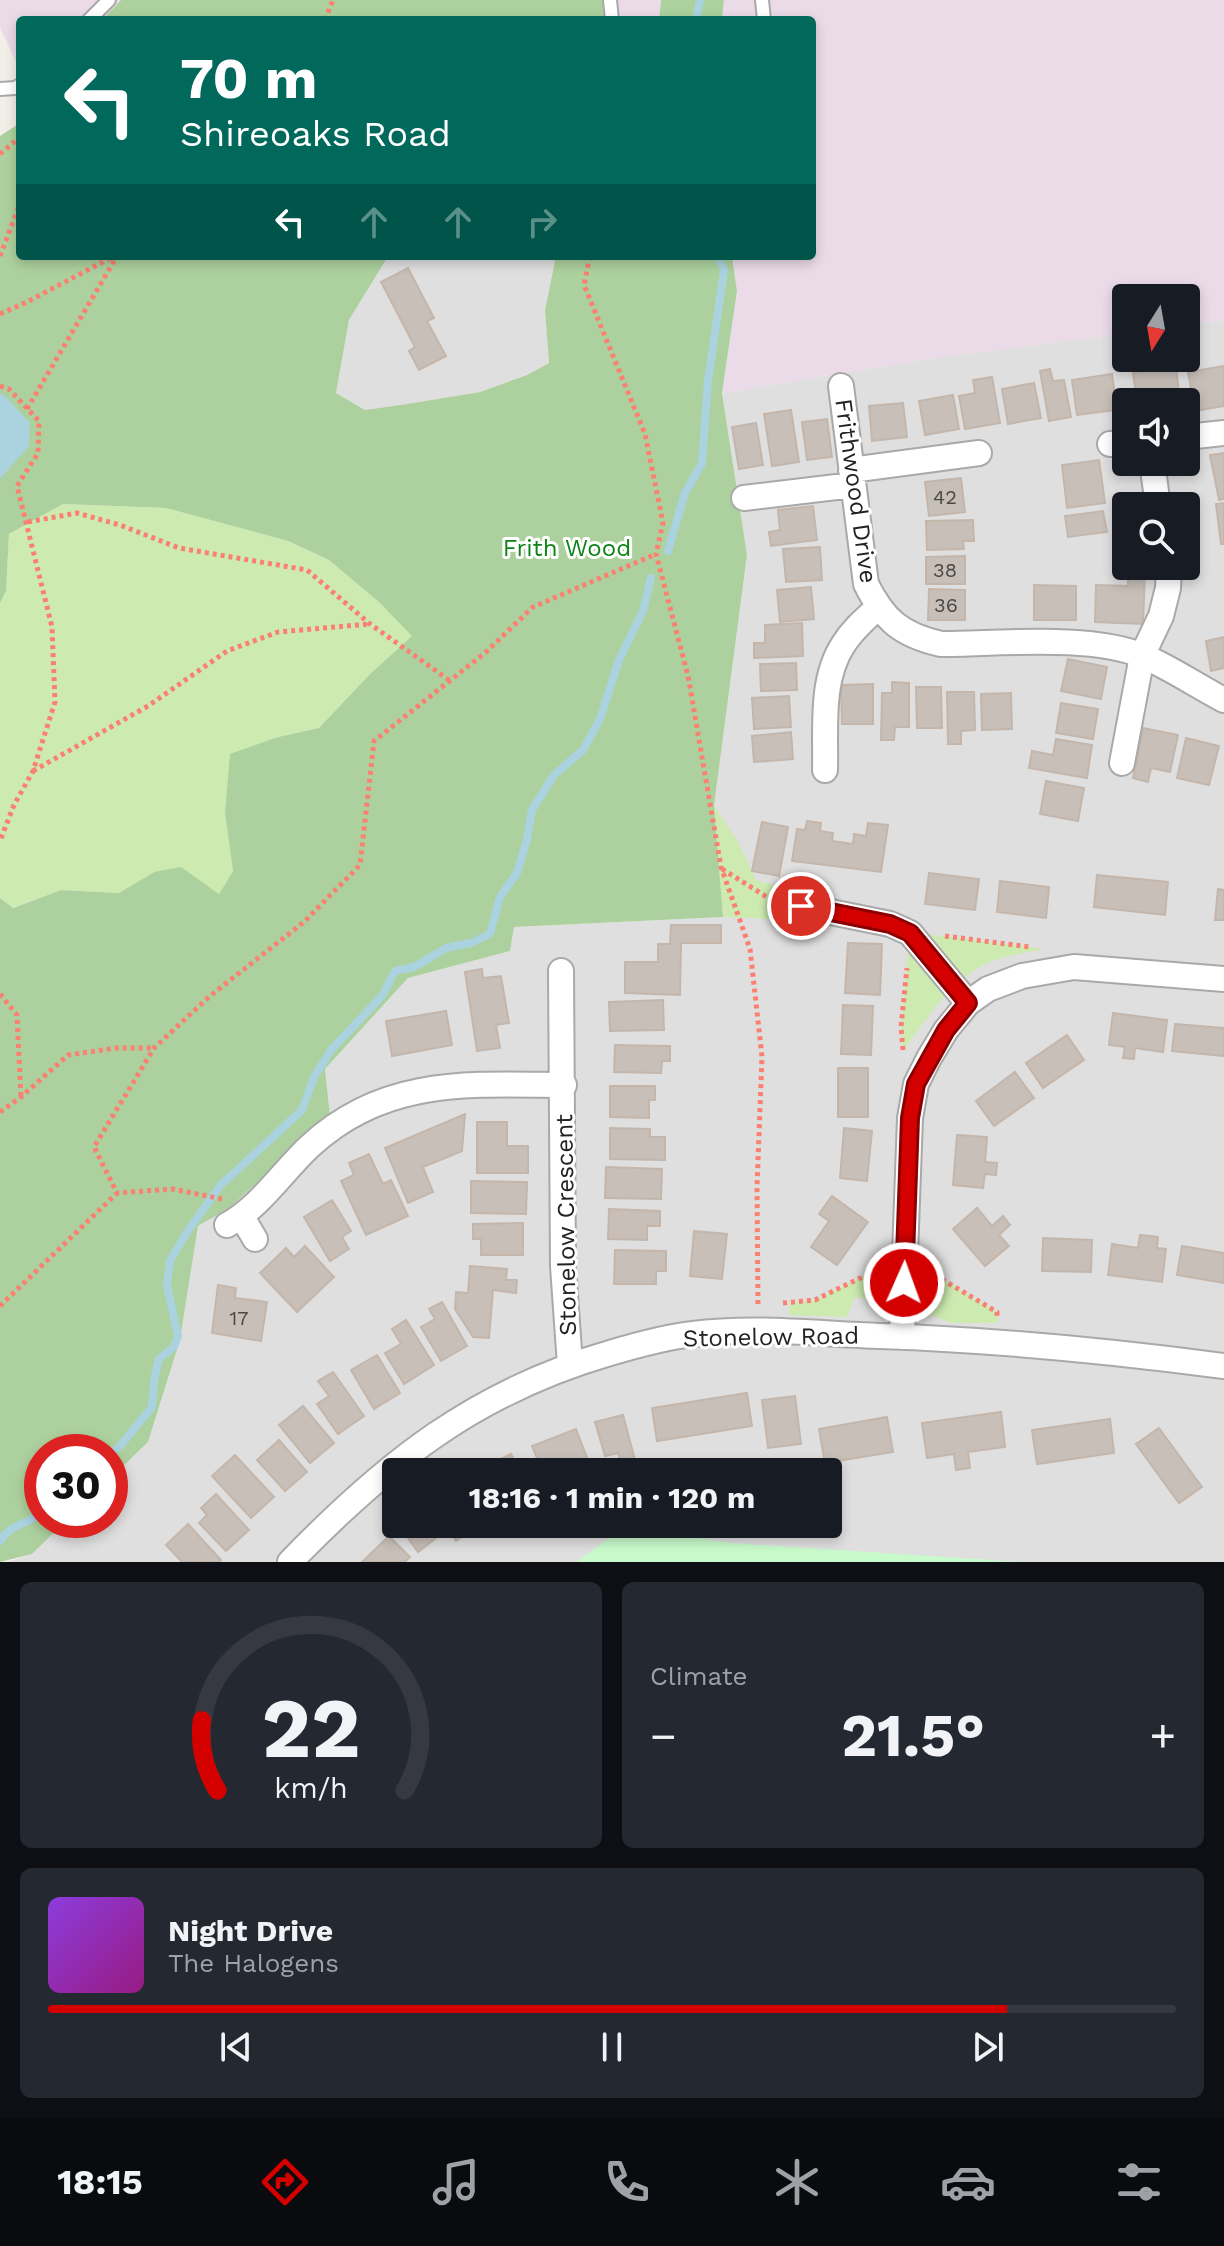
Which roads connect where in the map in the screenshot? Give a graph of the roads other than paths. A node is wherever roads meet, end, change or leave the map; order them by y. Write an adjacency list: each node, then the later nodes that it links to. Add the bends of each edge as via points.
1 (109, 0): 2 (lane)
2 (93, 16)
3 (841, 386): 7 (street, Frithwood Drive)
4 (1224, 433): 5 (street)
5 (1200, 436)
6 (979, 453): 7 (street)
7 (852, 478): 8 (street); 10 (street, Frithwood Drive, via 866,584)
8 (744, 498)
9 (1168, 580): 11 (street, via 1161,616)
10 (877, 608): 11 (street, Frithwood Drive, via 897,627 941,644 1085,643); 14 (street, via 852,632 832,668)
11 (1142, 656): 12 (street, Frithwood Drive); 13 (street)
12 (1224, 700)
13 (1122, 763)
14 (825, 770)
15 (801, 906): 18 (street, via 910,933)
16 (559, 971): 19 (street, Stonelow Crescent)
17 (1224, 979): 18 (street, via 1074,967 1022,976)
18 (968, 1003): 21 (street, via 916,1084 910,1118)
19 (564, 1085): 20 (street, Stonelow Crescent, via 445,1086 374,1103 311,1145 234,1221); 22 (street, Stonelow Crescent, via 563,1266)
20 (255, 1239)
21 (902, 1337): 22 (street, Stonelow Road, via 693,1334); 23 (street, Stonelow Road, via 1072,1348)
22 (570, 1365): 24 (street, Stonelow Road, via 468,1413 411,1451 349,1502)
23 (1224, 1366)
24 (290, 1562)

